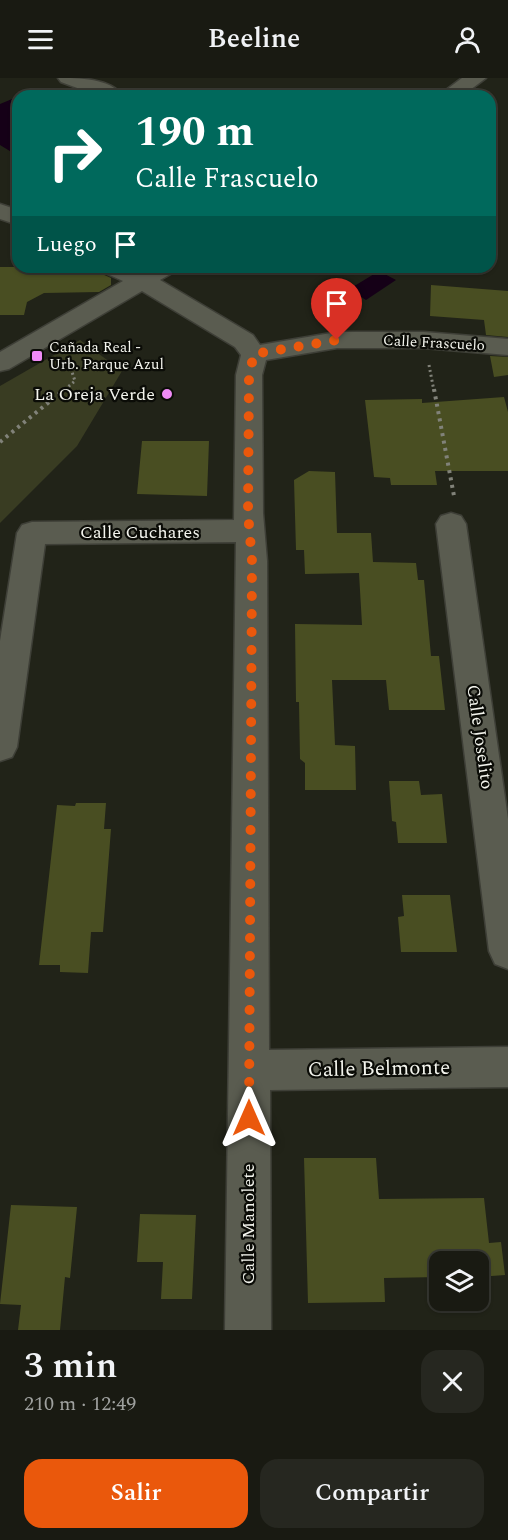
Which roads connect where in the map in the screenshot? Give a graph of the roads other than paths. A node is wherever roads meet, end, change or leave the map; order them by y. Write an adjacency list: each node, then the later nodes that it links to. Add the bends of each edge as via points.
1 (68, 78): 3 (street)
2 (476, 78): 4 (street)
3 (105, 90)
4 (457, 90)
5 (126, 273): 7 (street)
6 (154, 273): 7 (street)
7 (142, 280): 9 (street, via 243,341); 10 (street)
8 (508, 347): 9 (street, Calle Frascuelo, via 424,340 337,340)
9 (254, 354): 12 (street, Calle Manolete, via 249,375)
10 (0, 363)
11 (451, 524): 14 (street, Calle Joselito)
12 (248, 531): 13 (street, Calle Cuchares, via 32,532); 16 (street, Calle Manolete, via 252,561)
13 (0, 747)
14 (508, 951)
15 (508, 1067): 16 (street, Calle Belmonte)
16 (249, 1070): 17 (street, Calle Manolete)
17 (248, 1330)

